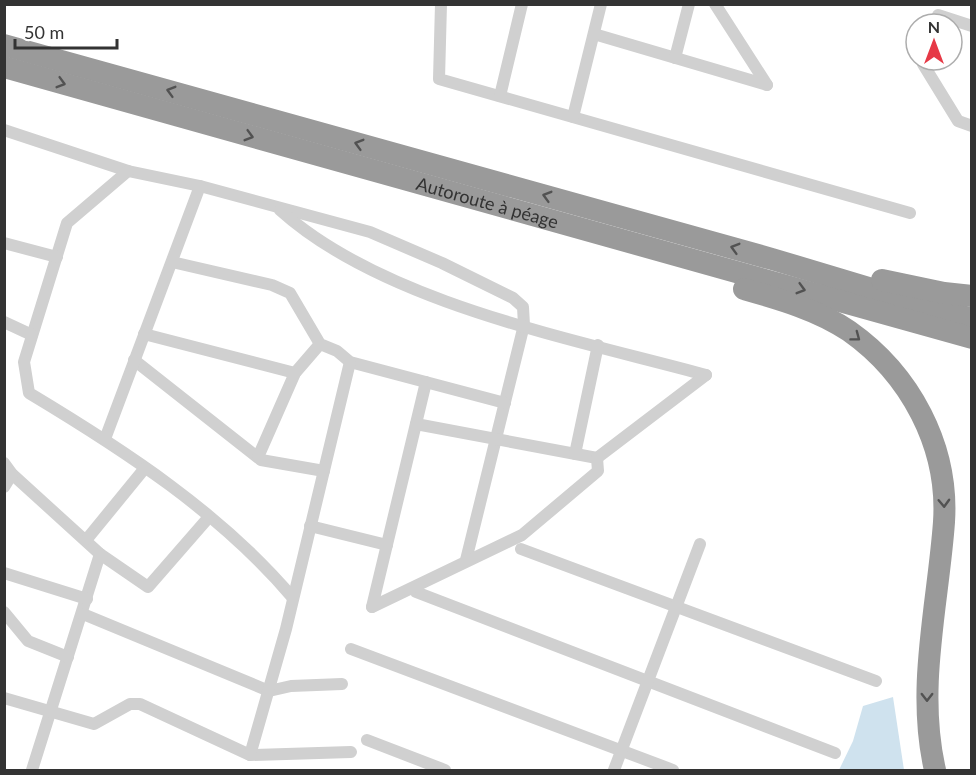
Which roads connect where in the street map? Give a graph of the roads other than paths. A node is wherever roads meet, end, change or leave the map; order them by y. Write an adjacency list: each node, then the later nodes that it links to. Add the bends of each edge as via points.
1 (441, 4): 11 (street, via 440,79)
2 (522, 4): 11 (street)
3 (602, 4): 6 (street)
4 (689, 4): 8 (street)
5 (715, 4): 8 (street, via 767,84)
6 (594, 34): 8 (street); 12 (street)
7 (4, 45): 22 (highway, one-way to 7)
8 (675, 58)
9 (4, 68): 20 (highway, Autoroute à péage, one-way to 20)
10 (928, 72): 13 (street, via 958,121)
11 (500, 96): 12 (street)
12 (573, 117): 18 (street)
13 (972, 126)
14 (4, 130): 15 (street)
15 (128, 171): 16 (street); 21 (street, via 67,223)
16 (200, 186): 17 (street); 23 (street)
17 (277, 207): 27 (street, via 303,230 402,286); 27 (street, via 370,232 442,263 513,298 523,307)
18 (910, 213)
19 (4, 243): 21 (street)
20 (628, 243): 30 (highway, Autoroute à péage, one-way to 30); 81 (highway, one-way to 81, via 656,259 780,300 847,330 897,374 917,405 935,444 943,482 944,520 926,701)
21 (57, 257): 29 (street)
22 (772, 259): 24 (highway); 25 (highway)
23 (172, 262): 28 (street); 31 (street, via 272,285 290,293)
24 (972, 296)
25 (972, 320)
26 (4, 322): 29 (street)
27 (524, 325): 32 (street); 37 (street)
28 (144, 334): 33 (street); 35 (street)
29 (32, 335): 39 (street, via 24,362 29,393)
30 (972, 338)
31 (320, 344): 34 (street); 35 (street)
32 (598, 345): 41 (street); 43 (street, via 706,375)
33 (134, 360): 39 (street); 42 (street)
34 (350, 362): 36 (street); 46 (street)
35 (295, 373): 42 (street)
36 (426, 382): 37 (street); 38 (street)
37 (505, 403): 40 (street)
38 (416, 424): 40 (street); 53 (street)
39 (105, 439): 45 (street)
40 (496, 439): 41 (street); 56 (street)
41 (575, 454): 43 (street)
42 (258, 457): 46 (street)
43 (597, 458): 56 (street, via 598,471 522,535)
44 (4, 463): 47 (street)
45 (145, 468): 49 (street); 51 (street)
46 (324, 471): 50 (street)
47 (12, 474): 48 (street); 51 (street)
48 (4, 487)
49 (209, 516): 55 (street, via 148,587); 59 (street, via 267,567)
50 (310, 526): 53 (street); 59 (street)
51 (87, 539): 55 (street)
52 (700, 544): 61 (street)
53 (387, 545): 56 (street, via 372,607)
54 (521, 549): 61 (street)
55 (100, 554): 60 (street)
56 (466, 560)
57 (4, 573): 60 (street)
58 (416, 592): 67 (street)
59 (293, 598): 69 (street)
60 (87, 599): 63 (street)
61 (676, 607): 66 (street); 67 (street)
62 (4, 612): 65 (street, via 28,641)
63 (83, 614): 65 (street); 69 (street)
64 (351, 649): 73 (street)
65 (68, 657): 71 (street)
66 (876, 681)
67 (649, 682): 73 (street); 75 (street)
68 (342, 684): 69 (street)
69 (269, 691): 76 (street)
70 (4, 698): 71 (street)
71 (51, 713): 76 (street, via 94,724 130,704 140,704); 77 (street)
72 (367, 740): 78 (street)
73 (622, 751): 79 (street); 80 (street)
74 (351, 752): 76 (street)
75 (835, 753)
76 (250, 755)
77 (32, 771)
78 (445, 771)
79 (614, 771)
80 (673, 771)
81 (935, 771)

